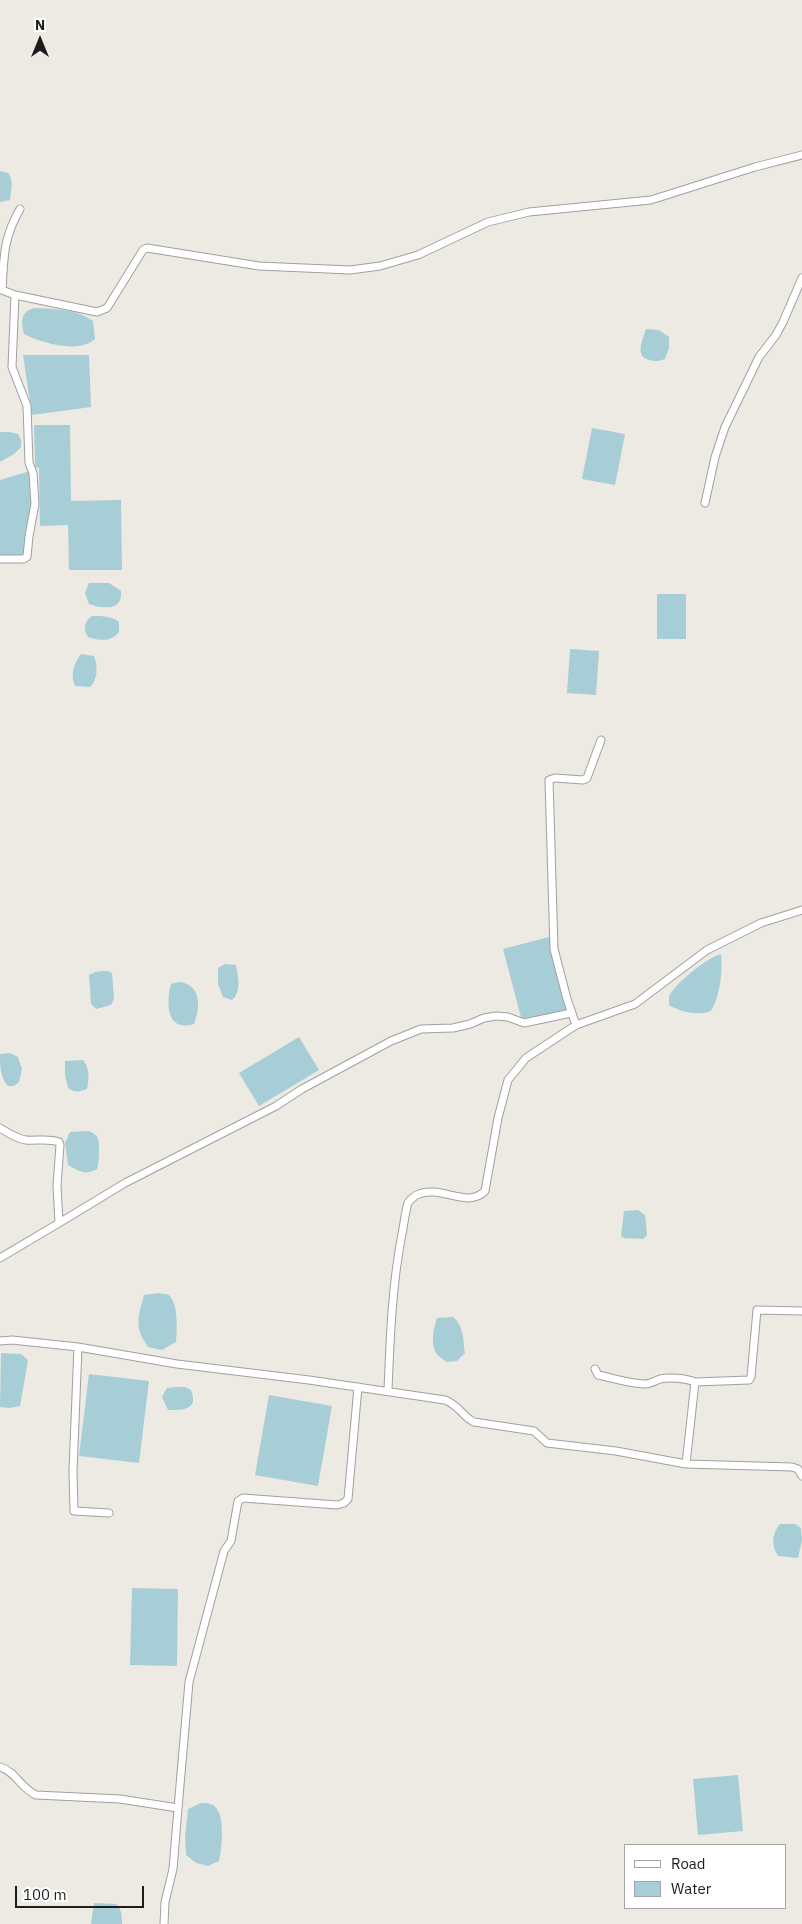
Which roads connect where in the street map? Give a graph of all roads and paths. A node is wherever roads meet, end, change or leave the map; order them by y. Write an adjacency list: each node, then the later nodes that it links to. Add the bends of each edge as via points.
1 (802, 155): 5 (street, via 651,200 529,212 488,222 418,255 380,266 350,270 259,266 147,248 103,311)
2 (20, 209): 4 (street, via 4,248)
3 (802, 278): 6 (street, via 783,322 759,357 725,427)
4 (1, 290): 5 (street)
5 (15, 295): 7 (street, via 12,367 27,406 29,463 33,473 35,504 27,557)
6 (705, 503)
7 (0, 559)
8 (601, 740): 10 (street, via 587,778 549,780 554,949)
9 (802, 910): 11 (street, via 760,923 707,950 635,1004)
10 (571, 1013): 11 (street); 13 (street, via 524,1023 508,1017 490,1017 453,1028 421,1029 302,1089)
11 (576, 1025): 21 (street, via 526,1058 508,1080 485,1191 479,1197 469,1198 427,1191 409,1202 399,1248 390,1325)
12 (0, 1128): 13 (street, via 24,1140 59,1142)
13 (59, 1223): 14 (street)
14 (0, 1258)
15 (802, 1311): 19 (street, via 757,1310 749,1380)
16 (0, 1341): 17 (street)
17 (78, 1347): 20 (street, via 177,1364); 24 (street, via 74,1511)
18 (595, 1369): 19 (street, via 598,1376 636,1383 661,1379)
19 (695, 1382): 22 (street)
20 (358, 1387): 21 (street); 26 (street, via 348,1499 344,1504 243,1498 238,1502 231,1541 224,1551 189,1682)
21 (388, 1391): 22 (street, via 444,1400 455,1404 469,1420 534,1431 547,1443)
22 (686, 1464): 23 (street, via 792,1467 798,1468)
23 (802, 1476)
24 (109, 1513)
25 (0, 1767): 26 (street, via 36,1795 128,1800)
26 (178, 1808): 27 (street)
27 (164, 1924)

